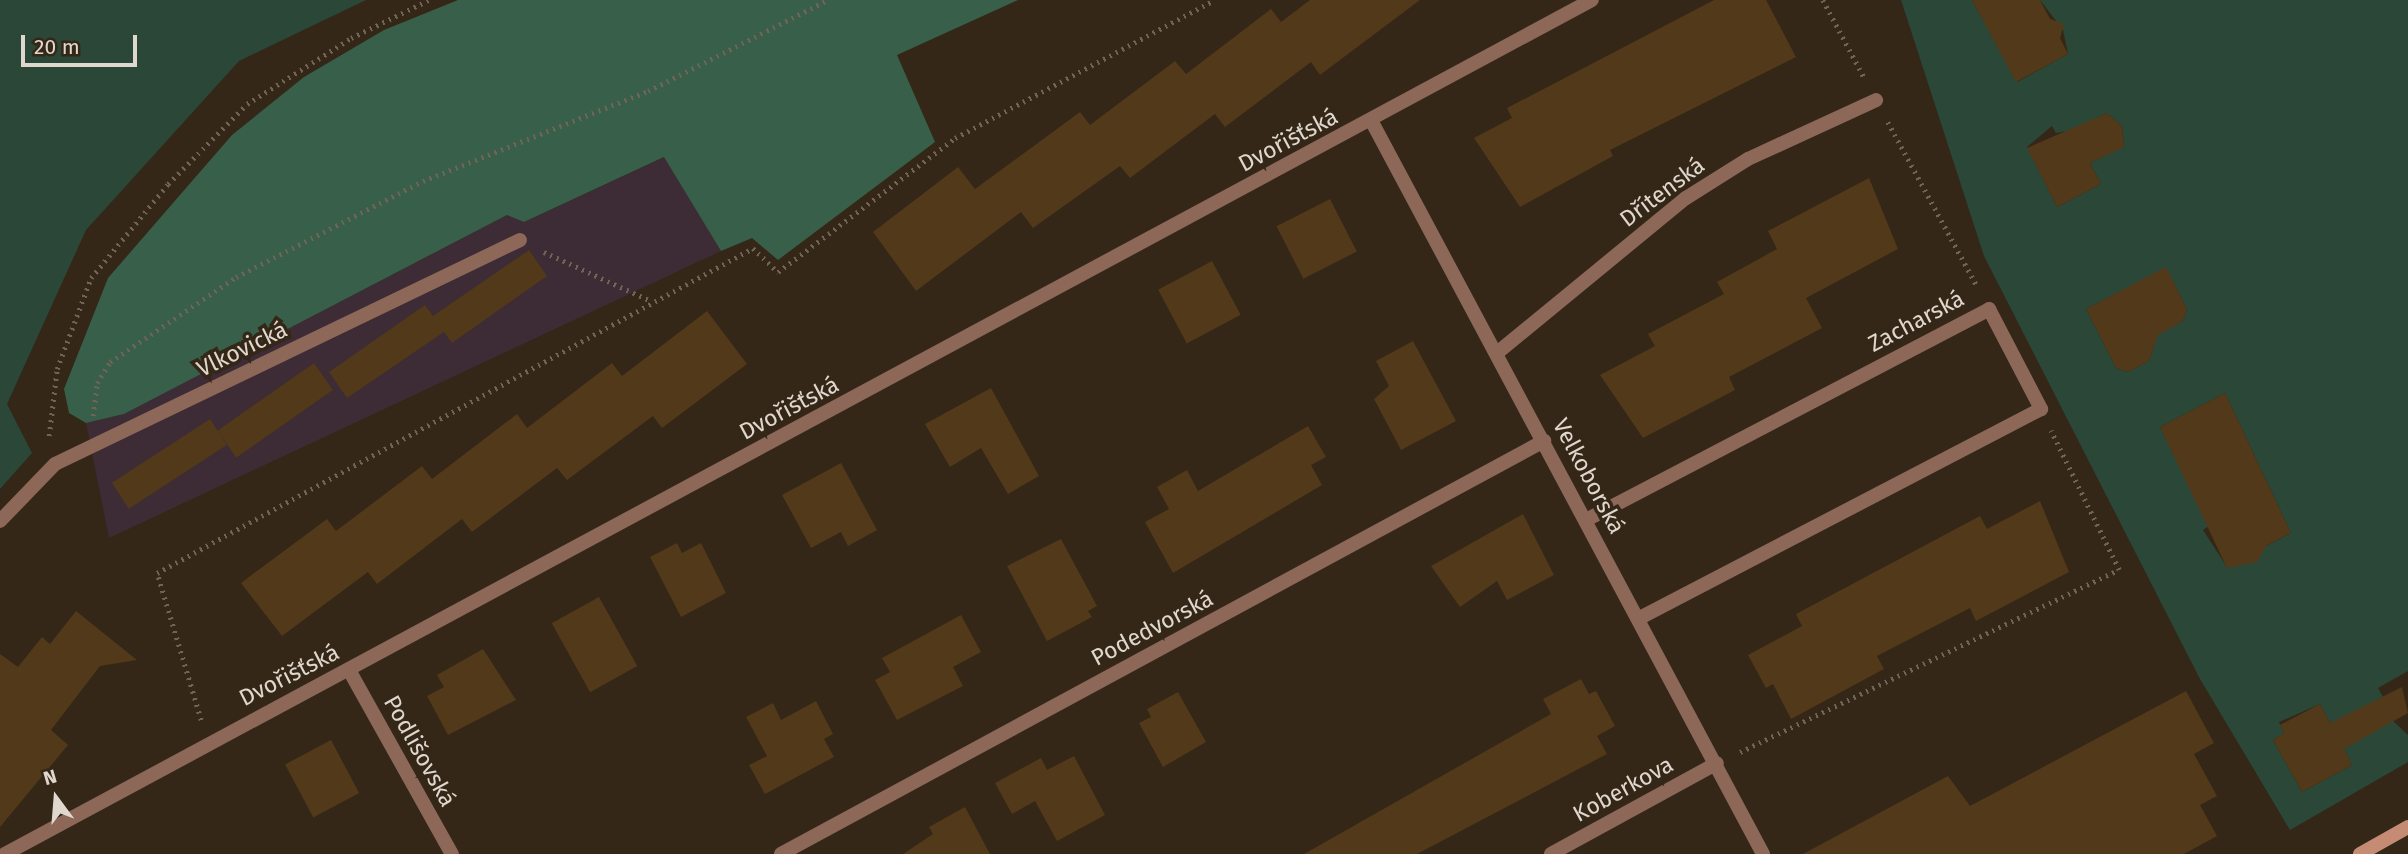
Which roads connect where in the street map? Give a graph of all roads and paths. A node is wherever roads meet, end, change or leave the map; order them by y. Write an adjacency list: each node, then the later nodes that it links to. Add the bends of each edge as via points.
1 (429, 0): 15 (path, via 351,38 247,104 167,184 91,278 57,369 49,433)
2 (827, 0): 14 (path, via 648,91 423,181 236,277 110,362 97,383)
3 (1214, 0): 9 (path, via 956,138 778,272 752,248)
4 (1592, 0): 7 (street, Dvořišťská)
5 (1823, 0): 6 (path)
6 (1877, 100): 10 (path); 11 (street, Dřítenská, via 1748,159 1686,198)
7 (1372, 122): 11 (street, Velkoborská); 19 (street, Dvořišťská)
8 (520, 240): 9 (path); 14 (street, Vlkovická)
9 (651, 302): 20 (path, via 157,573)
10 (1989, 309): 12 (street, Zacharská); 16 (street, Zacharská)
11 (1497, 353): 13 (street, Velkoborská)
12 (2041, 409): 18 (street); 21 (path, via 2119,570)
13 (1544, 441): 16 (street, Velkoborská); 25 (street, Podedvorská)
14 (89, 448): 15 (street, Vlkovická)
15 (55, 464): 17 (street, Vlkovická)
16 (1586, 520): 18 (street, Velkoborská)
17 (0, 521)
18 (1639, 618): 21 (street, Velkoborská)
19 (349, 670): 20 (street, Dvořišťská); 24 (street, Podlišovská)
20 (208, 741): 23 (street, Dvořišťská)
21 (1717, 764): 26 (street, Koberkova); 27 (street, Velkoborská)
22 (2408, 827): 28 (street)
23 (5, 854)
24 (452, 854)
25 (781, 854)
26 (1551, 854)
27 (1763, 854)
28 (2360, 854)

